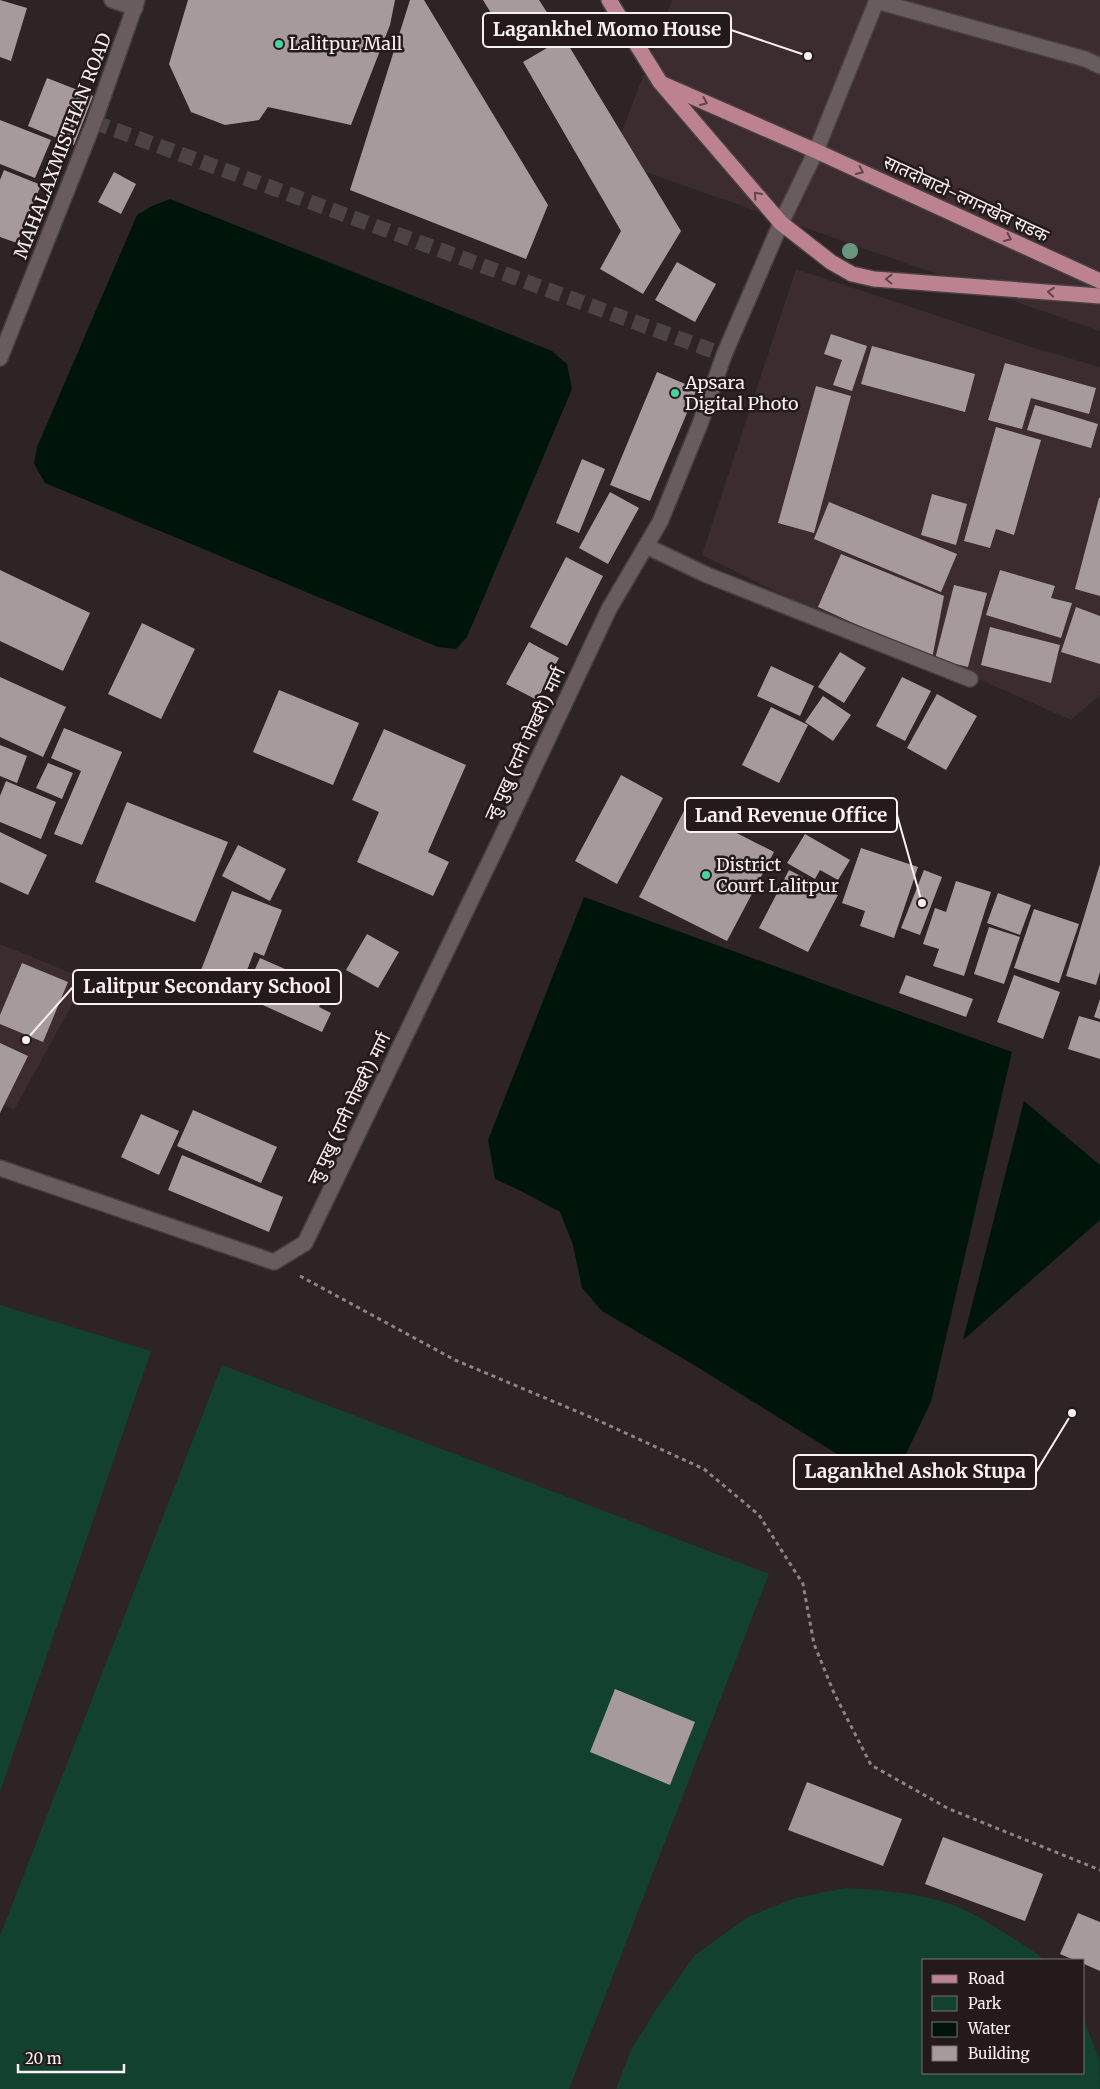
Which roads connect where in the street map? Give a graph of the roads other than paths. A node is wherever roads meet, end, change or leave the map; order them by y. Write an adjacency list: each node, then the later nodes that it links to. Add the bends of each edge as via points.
1 (112, 0): 4 (street)
2 (609, 0): 6 (main road)
3 (877, 1): 5 (street, via 1085,59); 7 (street, न्हु पुखु (रानी पोखरी) मार्ग)
4 (136, 4): 11 (street, MAHALAXMISTHAN ROAD, via 94,122)
5 (1100, 66)
6 (660, 82): 7 (main road, सातदोबाटो-लगनखेल सडक, one-way to 7); 8 (main road, one-way to 6)
7 (816, 150): 8 (street, न्हु पुखु (रानी पोखरी) मार्ग); 9 (main road, सातदोबाटो-लगनखेल सडक, one-way to 9)
8 (781, 223): 10 (main road, one-way to 8, via 874,279 852,274 831,262); 12 (street, न्हु पुखु (रानी पोखरी) मार्ग, via 724,355 660,522)
9 (1100, 281)
10 (1100, 296)
11 (0, 358)
12 (646, 546): 13 (street, via 707,575); 14 (street, न्हु पुखु (रानी पोखरी) मार्ग, via 609,609 305,1243 274,1262)
13 (970, 678)
14 (0, 1168)

